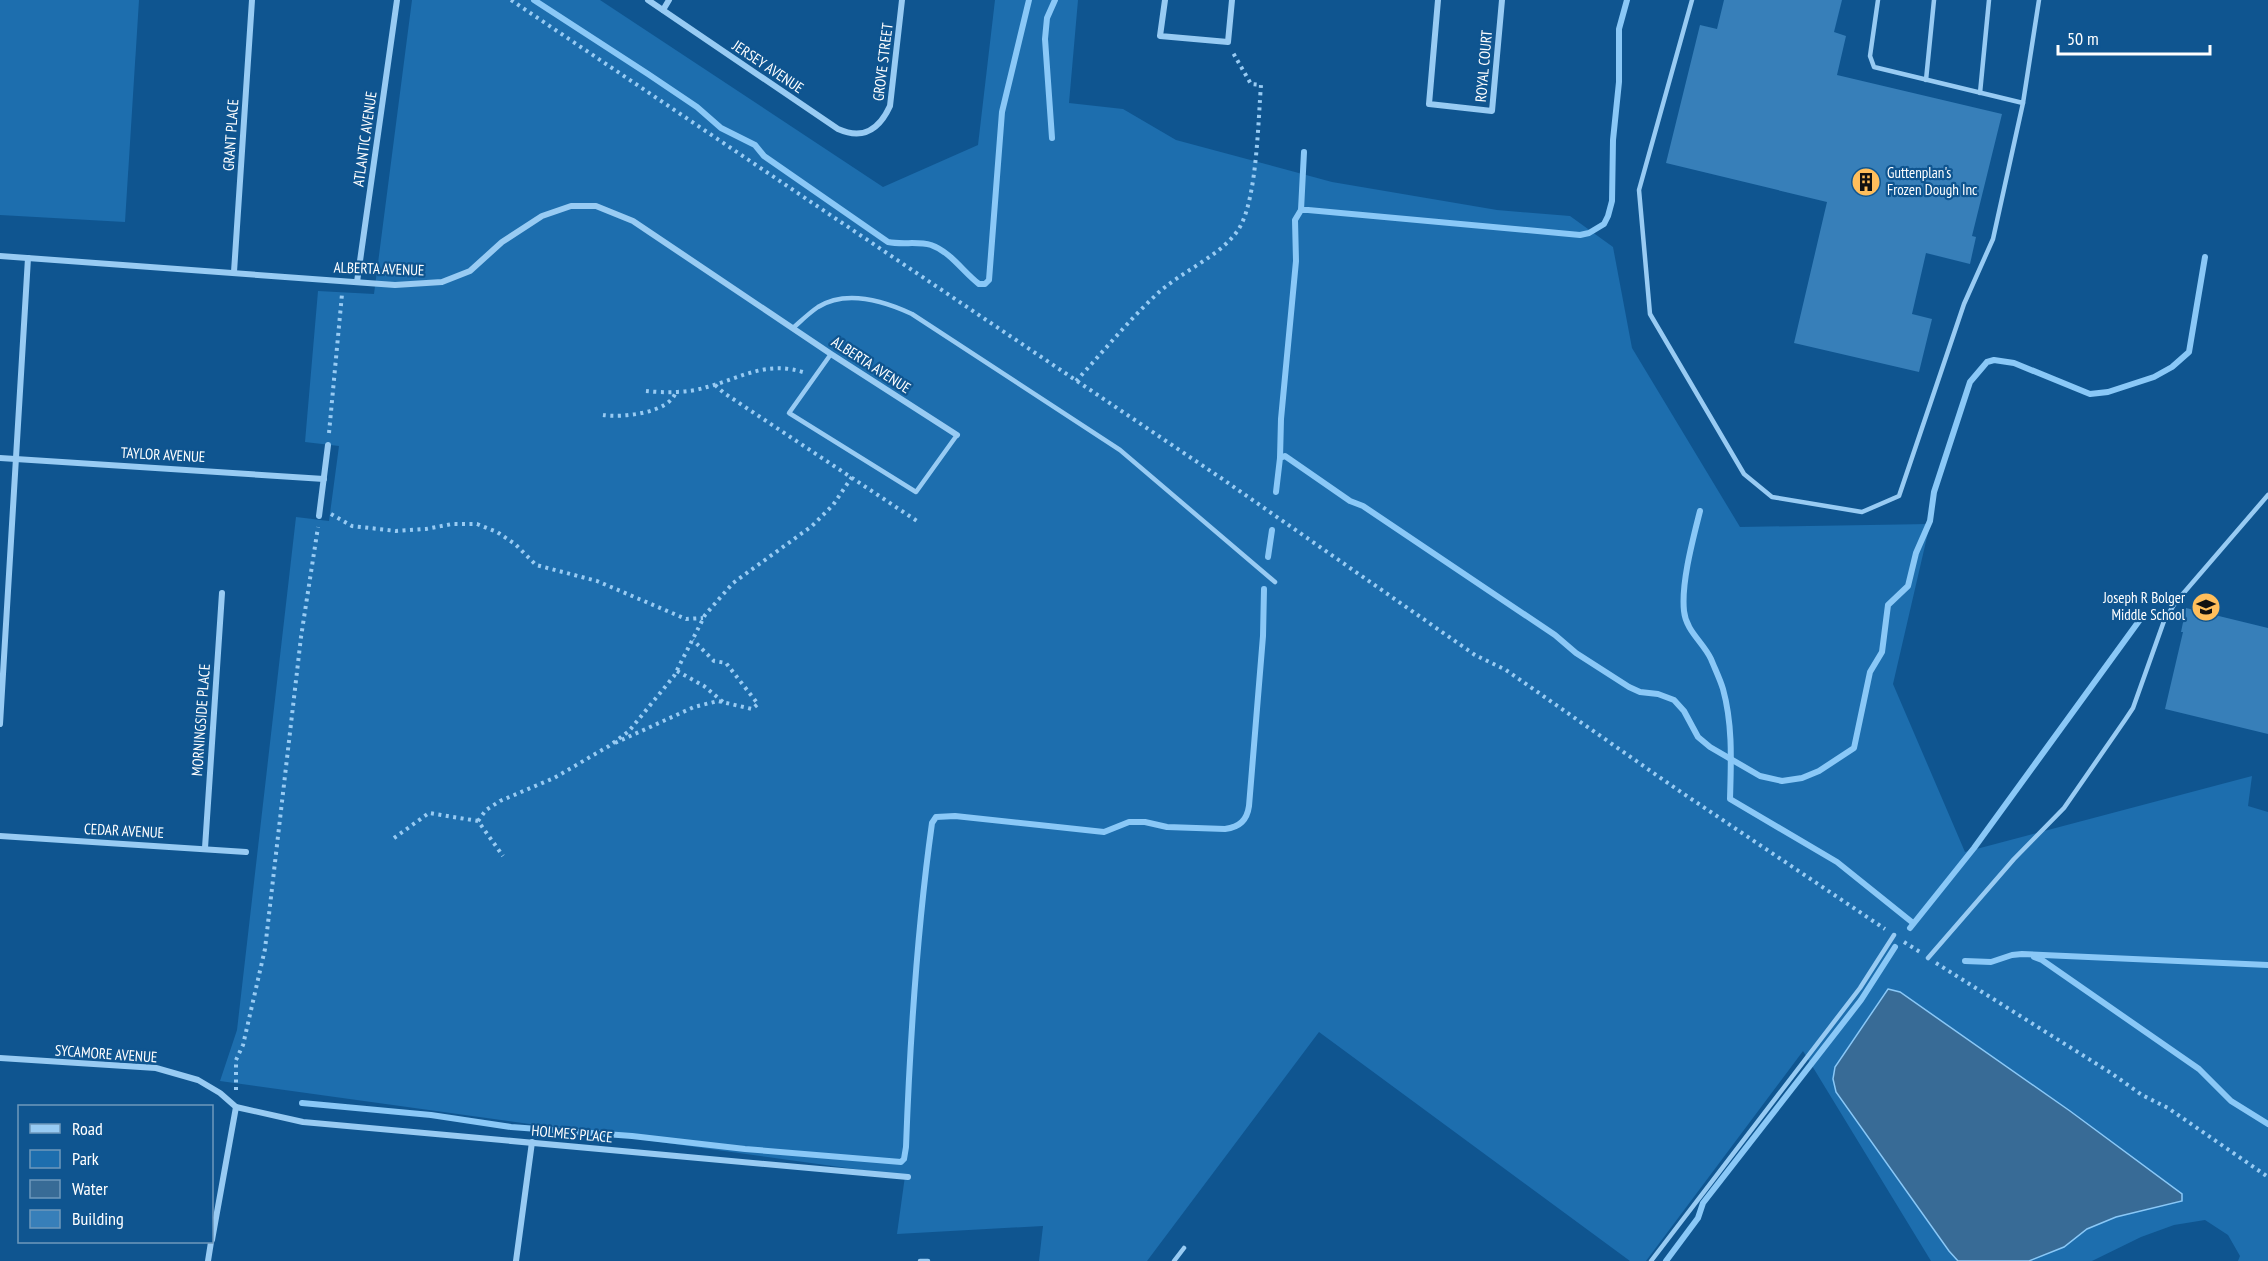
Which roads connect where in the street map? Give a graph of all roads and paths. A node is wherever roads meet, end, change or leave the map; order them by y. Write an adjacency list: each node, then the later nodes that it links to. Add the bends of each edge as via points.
1 (252, 0): 24 (street, GRANT PLACE)
2 (397, 0): 26 (street, ATLANTIC AVENUE)
3 (511, 0): 30 (path)
4 (648, 0): 16 (street, JERSEY AVENUE)
5 (669, 0): 16 (street)
6 (902, 0): 21 (street, GROVE STREET, via 892,100)
7 (1164, 0): 17 (street, via 1160,36)
8 (1232, 0): 17 (street)
9 (1438, 0): 10 (street, ROYAL COURT, via 1429,104 1492,111)
10 (1502, 0)
11 (1692, 0): 20 (lane, via 1639,190 1650,314 1744,474 1772,496 1862,512 1899,496 1964,304 1993,239)
12 (1878, 0): 18 (lane, via 1870,56 1874,67)
13 (1934, 0): 18 (lane)
14 (1989, 0): 19 (lane)
15 (2039, 0): 20 (lane)
16 (663, 10): 21 (street, JERSEY AVENUE, via 838,129 863,134)
17 (1228, 42): 30 (path, via 1251,84 1261,86 1251,190 1242,222 1236,234 1221,247 1158,292)
18 (1926, 80): 19 (lane)
19 (1980, 93): 20 (lane)
20 (2023, 103)
21 (878, 124)
22 (0, 256): 23 (street, ALBERTA AVENUE)
23 (28, 258): 24 (street, ALBERTA AVENUE); 38 (street)
24 (234, 272): 25 (street, ALBERTA AVENUE)
25 (343, 281): 26 (street, ALBERTA AVENUE); 36 (path)
26 (357, 282): 27 (street, ALBERTA AVENUE, via 442,282 470,271 502,242 542,216 571,206 596,206 633,220)
27 (793, 328): 28 (street, ALBERTA AVENUE); 45 (lane, via 817,308 847,298 874,300 912,314 1120,450)
28 (831, 354): 29 (lane); 35 (street, ALBERTA AVENUE)
29 (815, 376): 31 (path, via 790,367 774,367); 35 (lane, via 789,413 916,492)
30 (1076, 381): 59 (path, via 1475,655 1506,670)
31 (715, 385): 33 (path); 39 (path)
32 (646, 391): 33 (path)
33 (676, 391): 34 (path, via 668,402 644,413)
34 (603, 415)
35 (957, 435)
36 (328, 446): 40 (street)
37 (0, 458): 38 (street, TAYLOR AVENUE)
38 (15, 459): 40 (street, TAYLOR AVENUE); 51 (street)
39 (852, 477): 44 (path); 47 (path, via 812,526 733,583)
40 (324, 478): 42 (street)
41 (2268, 495): 60 (lane, via 2175,603 2164,621 2133,708 2064,808)
42 (320, 508): 43 (street); 47 (path, via 363,528 396,531 477,524 515,544 536,565 597,581 686,619)
43 (319, 516): 62 (path, via 265,949 236,1060 237,1088)
44 (920, 523)
45 (1275, 582)
46 (222, 594): 56 (street, MORNINGSIDE PLACE)
47 (704, 618): 48 (path)
48 (693, 640): 49 (path); 50 (path, via 714,661 726,663 758,704 752,709)
49 (677, 671): 50 (path); 52 (path, via 628,731)
50 (724, 703): 52 (path, via 694,707)
51 (0, 724)
52 (609, 746): 53 (path, via 554,778 500,801)
53 (478, 821): 55 (path, via 429,813); 58 (path)
54 (0, 836): 56 (street, CEDAR AVENUE)
55 (394, 838)
56 (205, 848): 57 (street, CEDAR AVENUE)
57 (246, 852)
58 (502, 856)
59 (1894, 935): 60 (path); 75 (lane, via 1860,988)
60 (1928, 958): 66 (path, via 2168,1108)
61 (0, 1058): 62 (street, SYCAMORE AVENUE, via 156,1068 198,1080)
62 (230, 1101): 63 (street, SYCAMORE AVENUE)
63 (236, 1107): 64 (street, HOLMES PLACE, via 303,1122); 67 (street)
64 (532, 1142): 65 (street, HOLMES PLACE); 71 (street)
65 (908, 1177)
66 (2268, 1178)
67 (213, 1230)
68 (211, 1243): 70 (street)
69 (1184, 1248): 74 (lane)
70 (208, 1261)
71 (516, 1261)
72 (920, 1261): 73 (lane)
73 (928, 1261)
74 (1174, 1261)
75 (1651, 1261)

